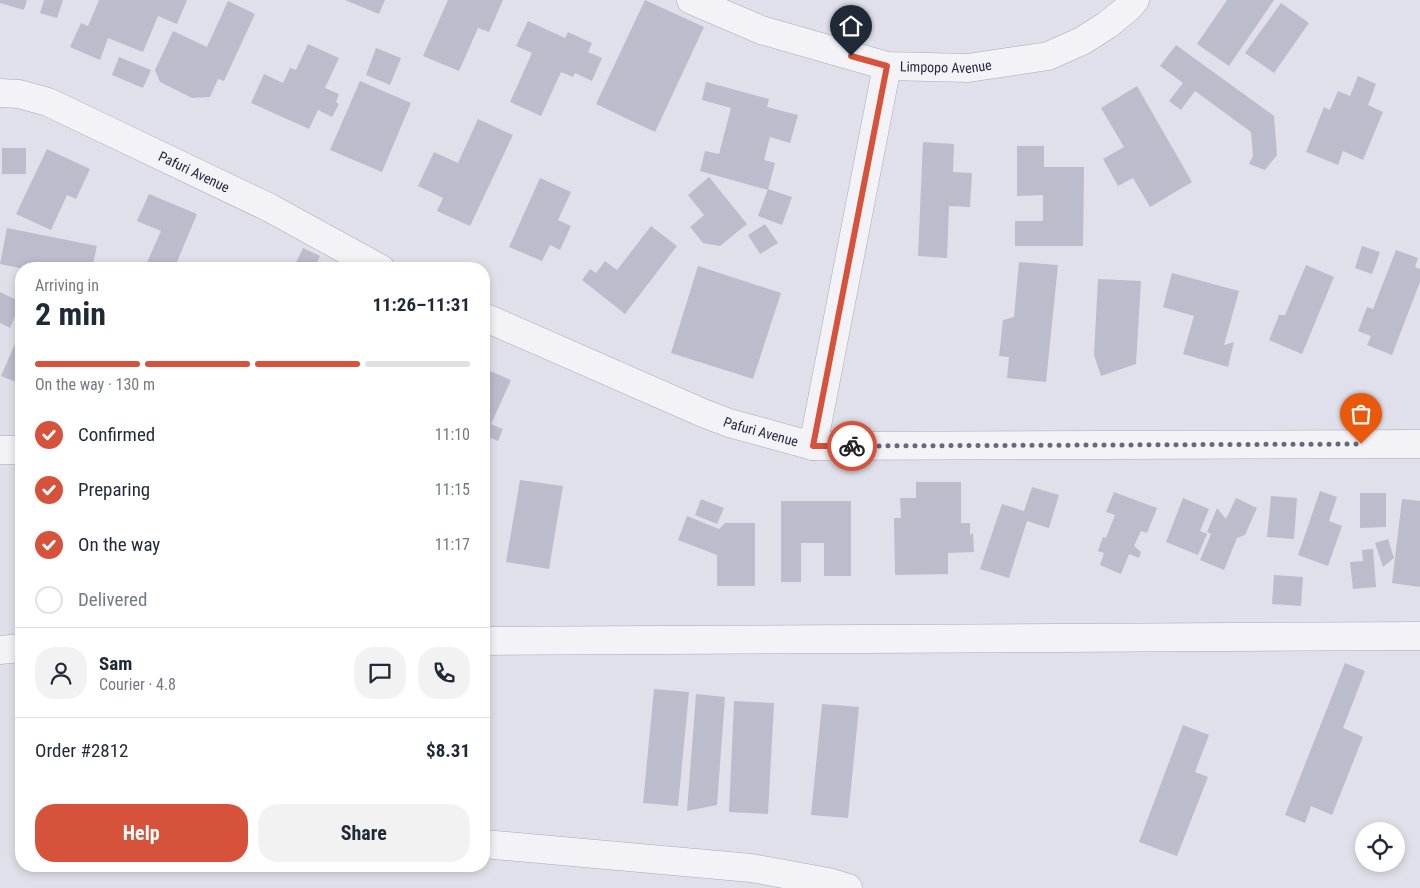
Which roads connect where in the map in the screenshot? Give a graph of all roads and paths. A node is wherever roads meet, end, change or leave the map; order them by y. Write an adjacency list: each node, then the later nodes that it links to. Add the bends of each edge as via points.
1 (691, 0): 3 (street, Limpopo Avenue, via 761,30)
2 (1135, 0): 3 (street, Limpopo Avenue, via 1107,25 1082,41 1048,56 968,68)
3 (887, 66): 8 (street)
4 (0, 93): 5 (street, Pafuri Avenue, via 19,94 48,102 270,208)
5 (368, 262)
6 (490, 320): 8 (street, Pafuri Avenue, via 702,413)
7 (1420, 444): 8 (street, Pafuri Avenue)
8 (813, 446)
9 (0, 450): 10 (street)
10 (15, 450)
11 (1420, 636): 12 (street)
12 (490, 641)
13 (15, 649): 14 (street)
14 (0, 650)
15 (490, 845): 16 (street, via 752,868)
16 (848, 888)

